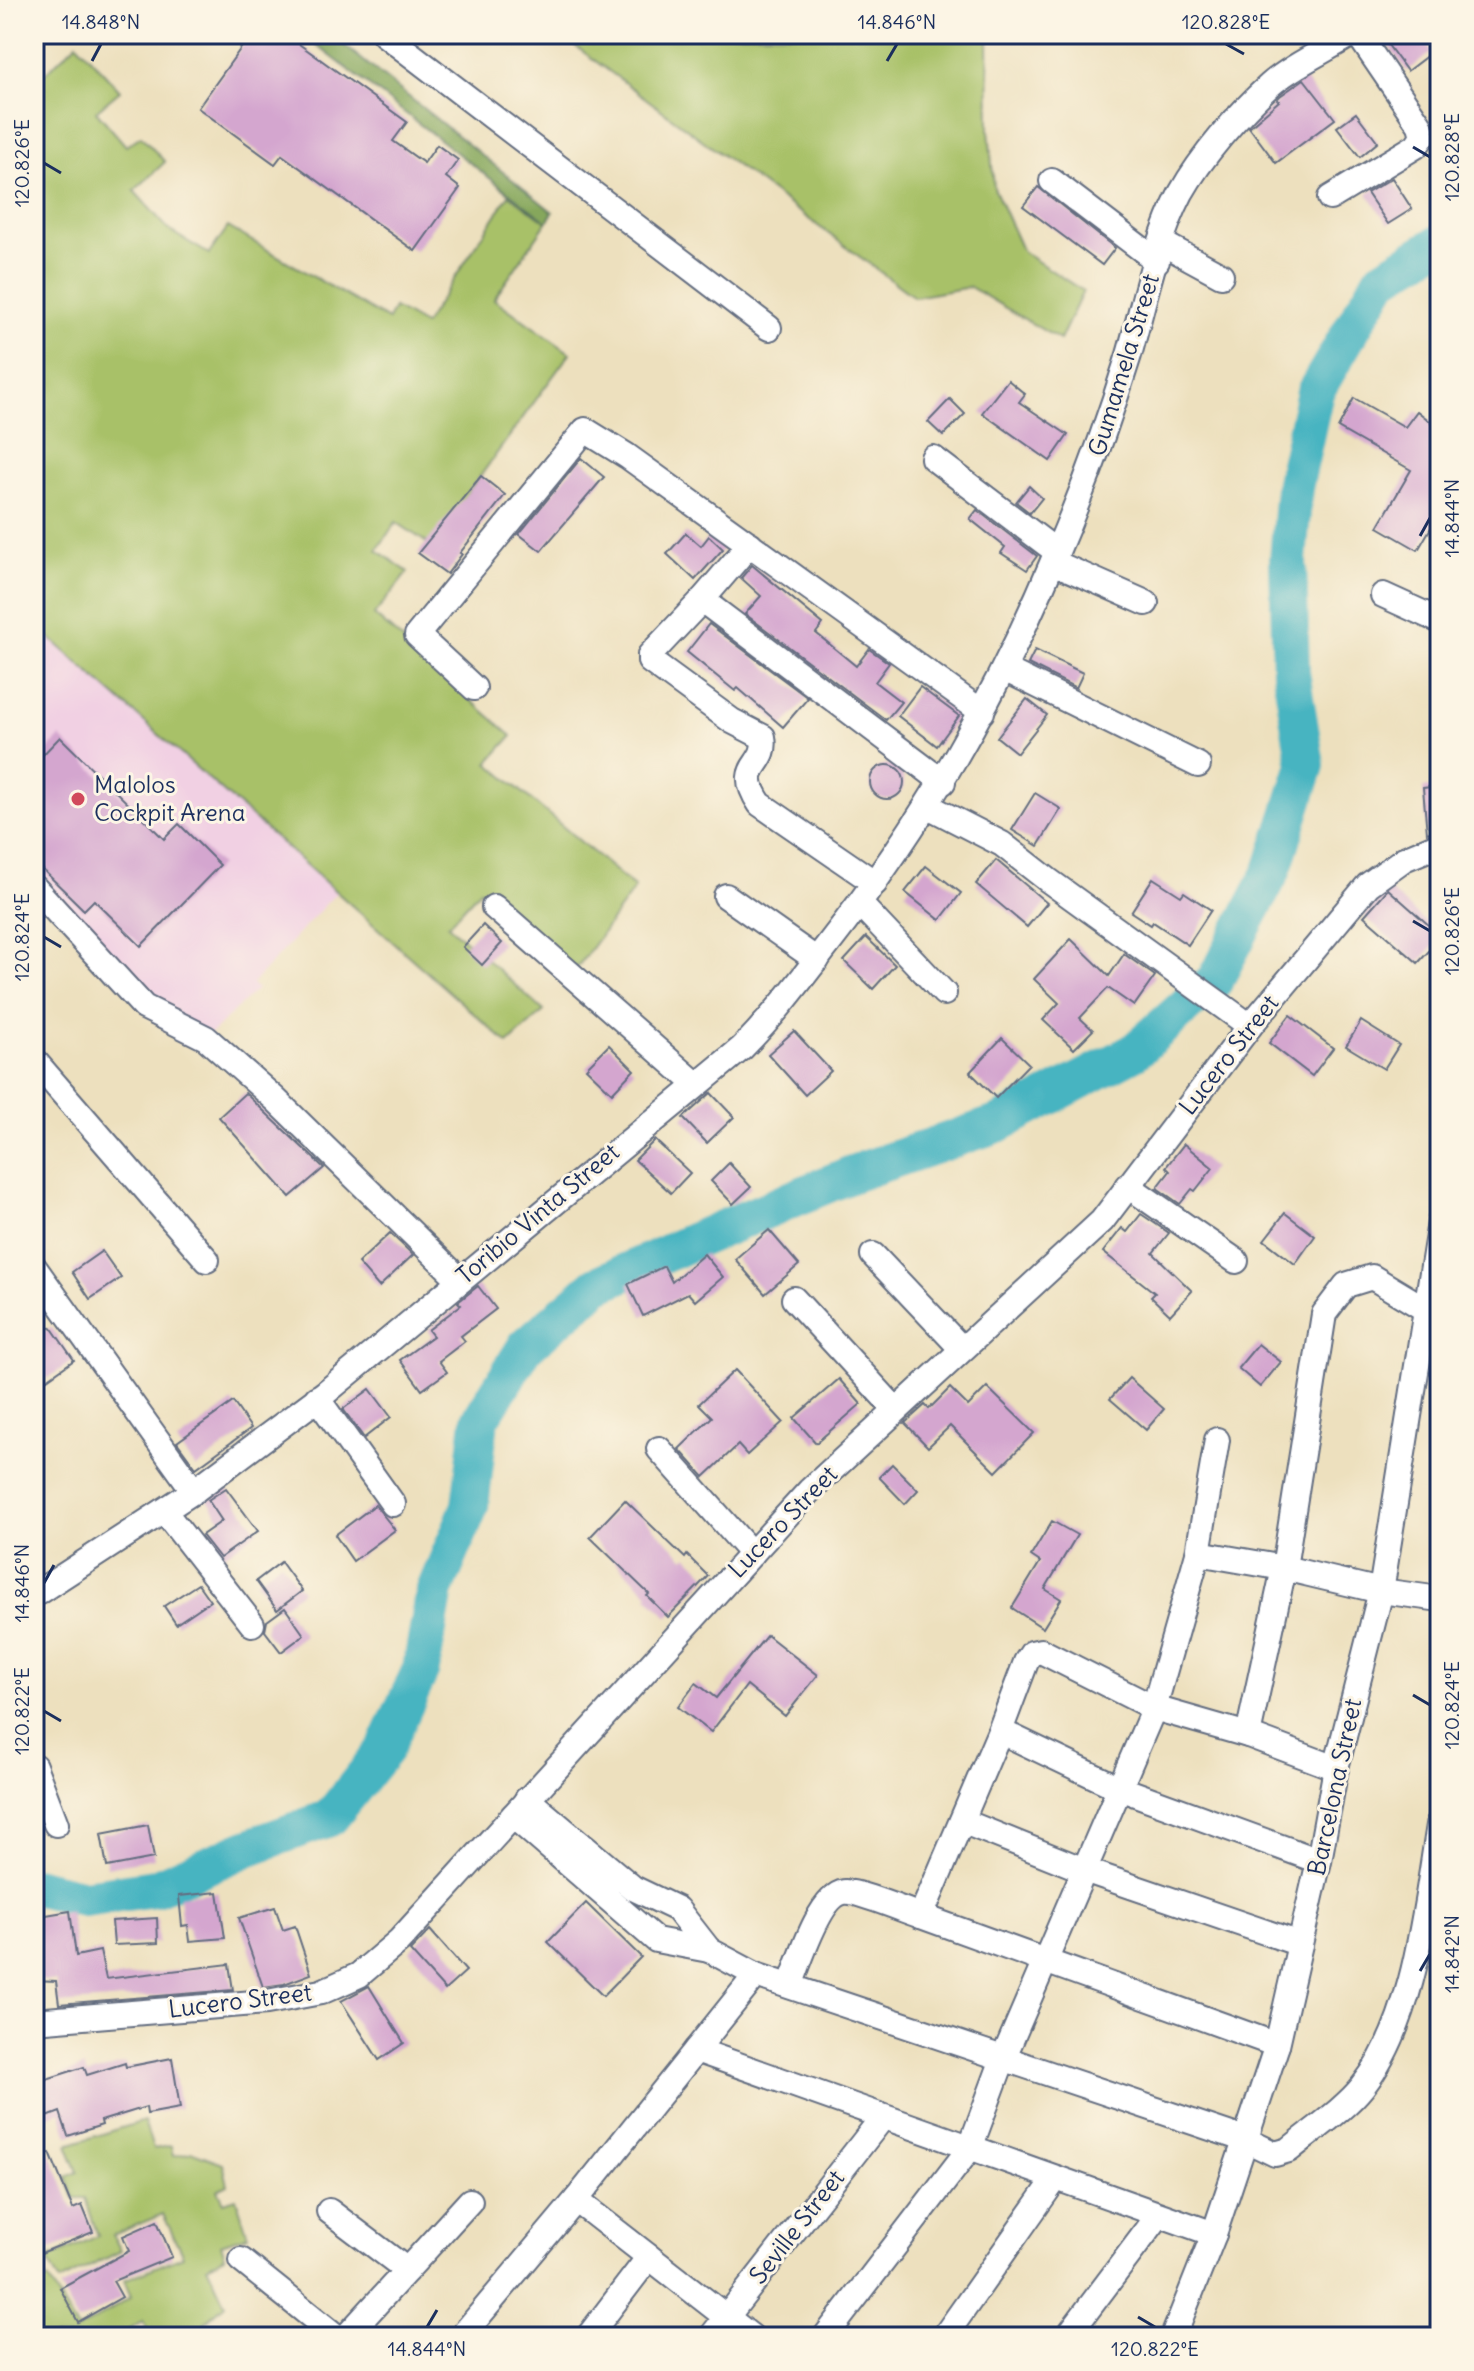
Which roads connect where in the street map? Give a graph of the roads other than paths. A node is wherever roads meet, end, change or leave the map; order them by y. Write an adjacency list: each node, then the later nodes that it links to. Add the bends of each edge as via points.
1 (384, 34): 8 (street)
2 (1352, 34): 6 (street, Gumamela Street, via 1271,83 1237,121 1181,193)
3 (1358, 34): 5 (street, via 1423,136 1416,146)
4 (1052, 181): 6 (street)
5 (1330, 198)
6 (1159, 252): 7 (street); 11 (street, Gumamela Street, via 1095,460)
7 (1221, 275)
8 (769, 328)
9 (933, 458): 11 (street)
10 (750, 544): 13 (street); 17 (street, via 585,430 417,635); 18 (street)
11 (1055, 557): 14 (street); 16 (street, Gumamela Street)
12 (1383, 595): 15 (street)
13 (702, 600): 21 (street); 24 (street, via 650,661 732,721 763,737 763,751 749,776 749,787 760,804)
14 (1146, 603)
15 (1440, 621)
16 (1004, 669): 18 (street, Gumamela Street); 20 (street)
17 (474, 688)
18 (982, 712): 19 (street, Gumamela Street)
19 (961, 750): 21 (street, Toribio Vinta Street)
20 (1198, 765)
21 (943, 782): 22 (street, Toribio Vinta Street)
22 (928, 806): 24 (street, Toribio Vinta Street); 31 (street, via 1002,844)
23 (1440, 844): 31 (street, Lucero Street, via 1404,859 1368,885)
24 (875, 883): 27 (street, Toribio Vinta Street)
25 (34, 887): 40 (street, via 144,1007 206,1038)
26 (726, 896): 29 (street)
27 (860, 904): 29 (street, Toribio Vinta Street); 30 (street)
28 (494, 907): 33 (street)
29 (817, 960): 33 (street, Toribio Vinta Street, via 769,1021)
30 (944, 993)
31 (1250, 1026): 34 (street, Lucero Street)
32 (39, 1076): 37 (street)
33 (696, 1084): 40 (street, Toribio Vinta Street)
34 (1128, 1186): 38 (street); 43 (street, Lucero Street, via 1102,1221)
35 (1440, 1222): 42 (street, Barcelona Street)
36 (873, 1255): 43 (street)
37 (207, 1260)
38 (1236, 1261)
39 (34, 1267): 48 (street)
40 (459, 1279): 44 (street, Toribio Vinta Street)
41 (794, 1299): 45 (street)
42 (1425, 1309): 53 (street, via 1372,1277 1346,1285 1324,1314); 54 (street, Barcelona Street)
43 (962, 1349): 45 (street, Lucero Street)
44 (317, 1398): 48 (street, Toribio Vinta Street); 49 (street)
45 (896, 1410): 52 (street, Lucero Street, via 810,1490)
46 (1217, 1440): 51 (street)
47 (659, 1449): 52 (street)
48 (194, 1491): 50 (street, Toribio Vinta Street)
49 (393, 1504)
50 (164, 1511): 55 (street, Toribio Vinta Street); 57 (street)
51 (1198, 1553): 53 (street); 58 (street)
52 (752, 1554): 64 (street, Lucero Street)
53 (1284, 1568): 54 (street); 60 (street)
54 (1381, 1591): 56 (street); 62 (street, Barcelona Street)
55 (34, 1595)
56 (1440, 1599)
57 (252, 1624)
58 (1154, 1708): 59 (street, via 1041,1651 1026,1662); 60 (street); 63 (street)
59 (1000, 1731): 63 (street); 66 (street)
60 (1248, 1735): 62 (street)
61 (34, 1766): 67 (street)
62 (1336, 1768): 68 (street, Barcelona Street)
63 (1119, 1788): 68 (street); 69 (street)
64 (520, 1807): 71 (street); 73 (street); 79 (street, Lucero Street, via 399,1941 359,1975 321,1992 267,2002)
65 (1440, 1819): 70 (street)
66 (962, 1821): 69 (street); 72 (street)
67 (56, 1824)
68 (1319, 1861): 74 (street, Barcelona Street)
69 (1084, 1870): 74 (street); 76 (street)
70 (1434, 1897): 84 (street, via 1385,2054 1362,2088 1289,2150 1275,2154)
71 (655, 1900): 73 (street); 75 (street, via 677,1909)
72 (921, 1916): 76 (street); 78 (street, via 846,1891 833,1896)
73 (637, 1924): 75 (street, via 656,1940)
74 (1300, 1944): 80 (street, Barcelona Street)
75 (709, 1950): 77 (street)
76 (1045, 1961): 80 (street); 82 (street)
77 (756, 1975): 78 (street); 81 (street)
78 (790, 1986): 82 (street)
79 (34, 2021)
80 (1277, 2045): 84 (street, Barcelona Street)
81 (696, 2050): 83 (street); 87 (street)
82 (1003, 2059): 84 (street); 85 (street)
83 (883, 2117): 85 (street); 95 (street, Seville Street)
84 (1246, 2140): 91 (street, Barcelona Street)
85 (970, 2148): 86 (street); 102 (street)
86 (1056, 2178): 90 (street); 103 (street)
87 (576, 2200): 92 (street); 98 (street)
88 (470, 2201): 94 (street)
89 (329, 2211): 94 (street)
90 (1159, 2215): 91 (street); 104 (street)
91 (1214, 2234): 105 (street, Barcelona Street)
92 (649, 2257): 95 (street); 99 (street)
93 (241, 2260): 96 (street)
94 (407, 2270): 97 (street)
95 (727, 2317): 100 (street, Seville Street); 101 (street)
96 (337, 2337)
97 (346, 2337)
98 (461, 2337)
99 (588, 2337)
100 (711, 2337)
101 (752, 2337)
102 (825, 2337)
103 (944, 2337)
104 (1067, 2337)
105 (1173, 2337)

